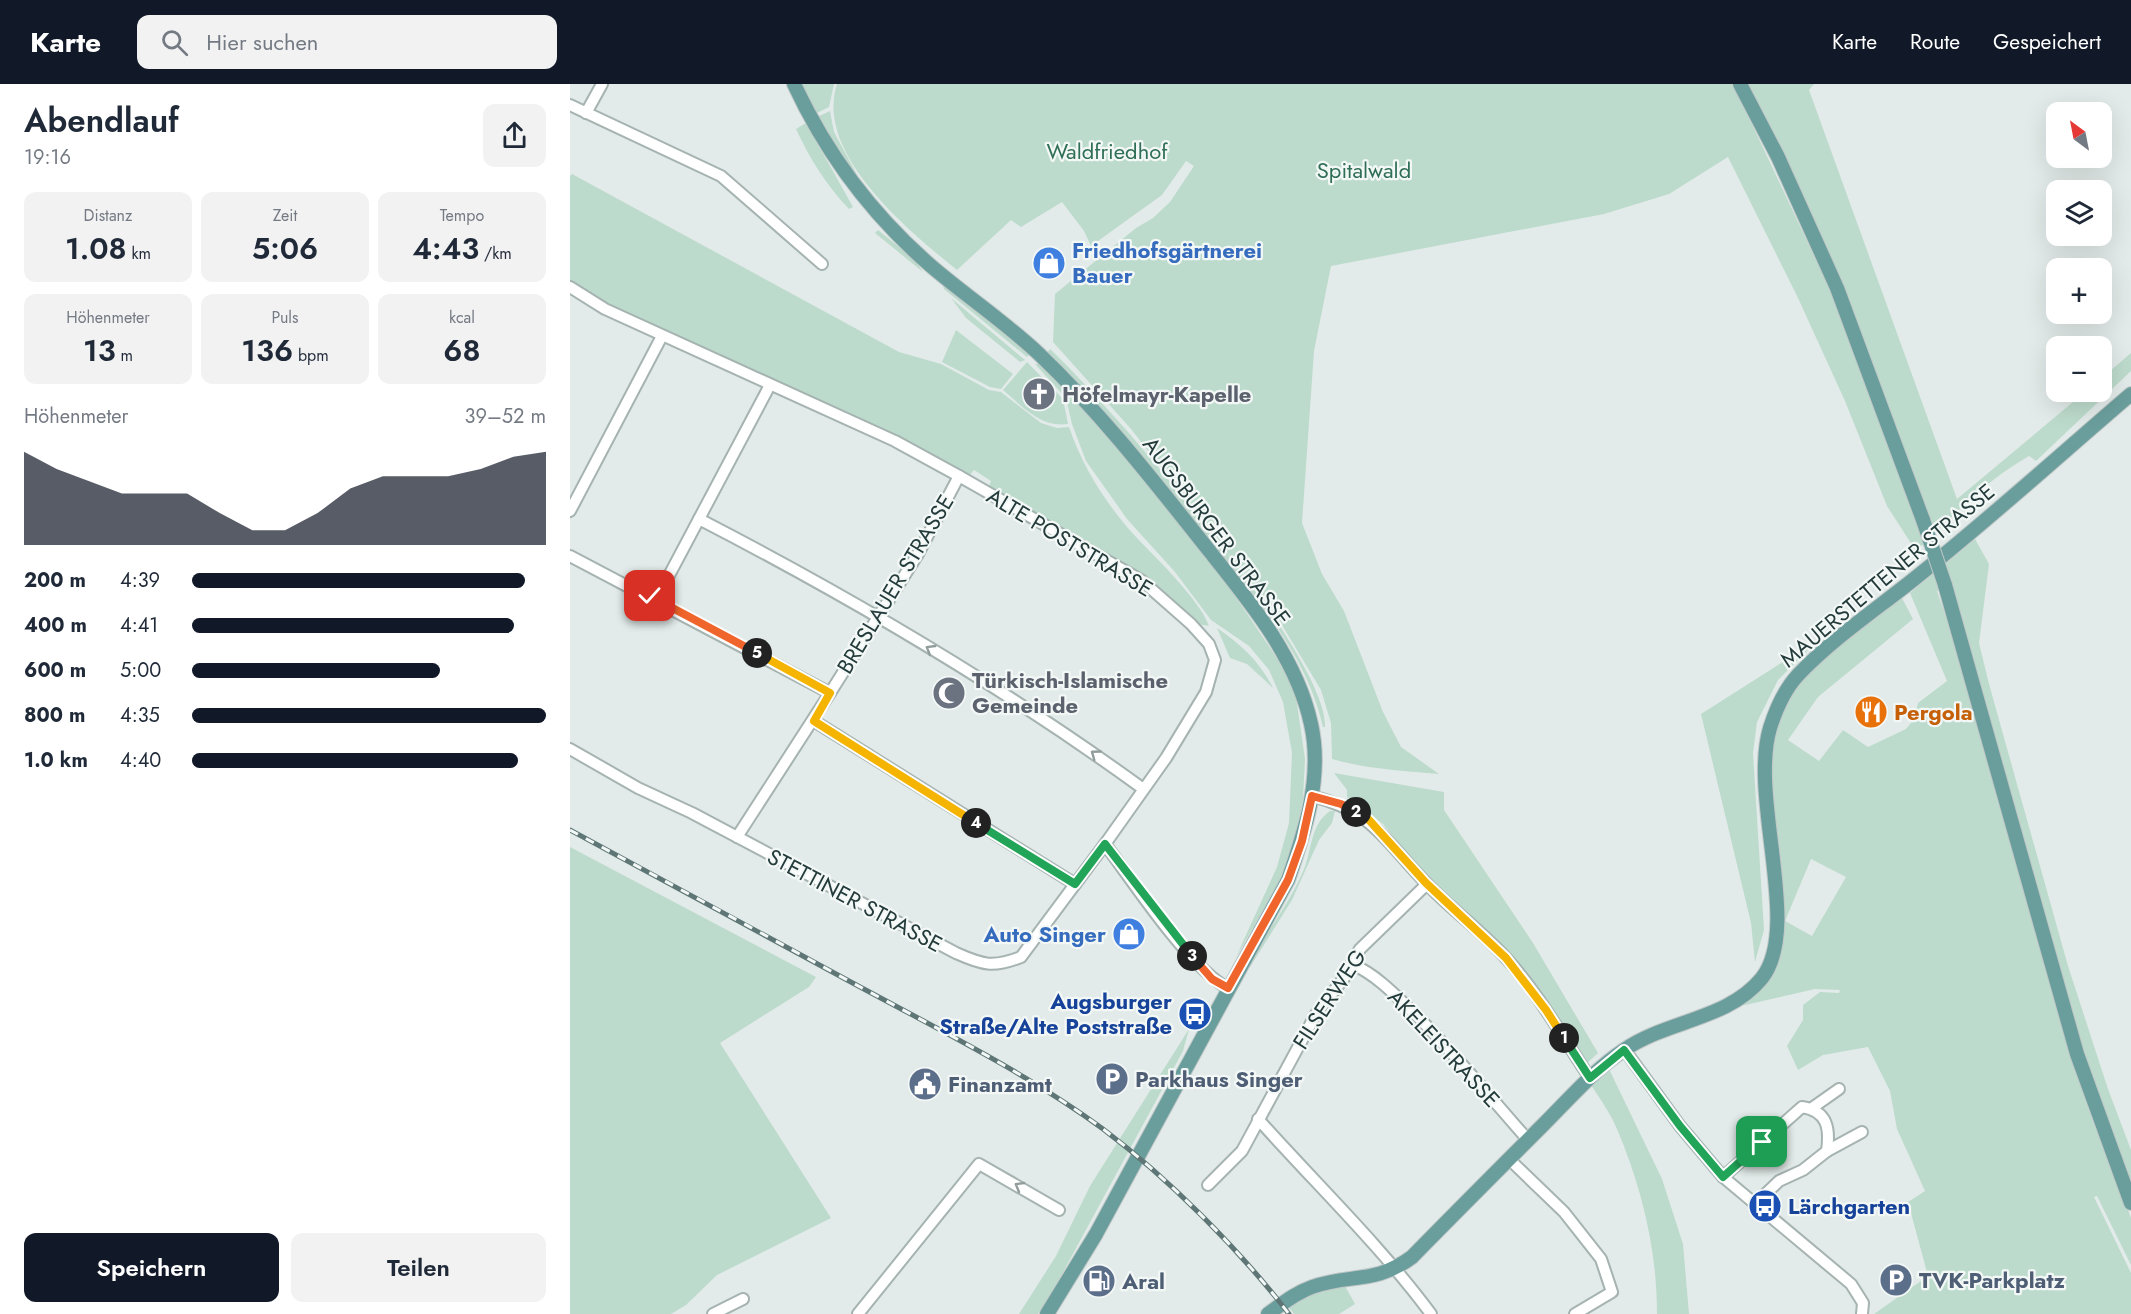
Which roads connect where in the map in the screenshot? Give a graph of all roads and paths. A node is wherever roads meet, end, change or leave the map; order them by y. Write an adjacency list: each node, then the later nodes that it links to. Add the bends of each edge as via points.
1 (602, 84): 5 (street)
2 (794, 84): 21 (main road, AUGSBURGER STRASSE, via 839,166 871,208 931,266 1020,337 1080,394 1237,586 1267,628 1302,695 1311,726)
3 (1740, 84): 39 (main road, bridge, via 1837,288 1923,520 1945,585 2077,1054)
4 (570, 105): 5 (street)
5 (586, 113): 6 (street, via 721,176)
6 (822, 264)
7 (570, 286): 8 (street, ALTE POSTSTRASSE, via 605,309)
8 (662, 336): 9 (street, ALTE POSTSTRASSE); 12 (street)
9 (770, 385): 11 (street, ALTE POSTSTRASSE, via 895,441); 13 (street)
10 (2131, 394): 28 (main road, MAUERSTETTENER STRASSE, via 1796,676 1777,707 1765,756 1765,806 1779,918 1771,963 1747,994 1727,1007 1651,1034)
11 (960, 476): 16 (street, BRESLAUER STRASSE); 20 (street, ALTE POSTSTRASSE, via 1140,580 1209,644 1215,660 1206,692 1166,758)
12 (571, 505)
13 (699, 519): 15 (street); 16 (street)
14 (570, 556): 15 (street)
15 (657, 600): 17 (street)
16 (879, 618): 17 (street, BRESLAUER STRASSE); 20 (street, one-way to 16, via 1065,732)
17 (830, 693): 18 (street, BRESLAUER STRASSE)
18 (814, 721): 22 (street); 24 (street)
19 (570, 749): 22 (street, STETTINER STRASSE)
20 (1142, 788): 23 (street, ALTE POSTSTRASSE)
21 (1312, 796): 25 (street, via 1341,804 1369,820); 27 (main road, AUGSBURGER STRASSE, via 1288,880)
22 (737, 837): 24 (street, STETTINER STRASSE, via 984,965 1021,957)
23 (1105, 844): 24 (street, STETTINER STRASSE); 27 (street, via 1179,941 1212,979)
24 (1075, 884)
25 (1427, 884): 26 (street, FILSERWEG, via 1360,949); 29 (street, via 1506,958)
26 (1353, 964): 32 (street, FILSERWEG, via 1316,1014); 34 (street, AKELEISTRASSE, via 1370,972 1435,1034)
27 (1228, 988): 47 (main road, AUGSBURGER STRASSE, via 1096,1234)
28 (1624, 1050): 29 (main road, MAUERSTETTENER STRASSE); 37 (street)
29 (1590, 1078): 34 (main road, MAUERSTETTENER STRASSE)
30 (1839, 1089): 31 (street)
31 (1812, 1108): 35 (street, via 1830,1131); 37 (street, via 1802,1107)
32 (1258, 1119): 38 (street, FILSERWEG, via 1242,1151); 42 (street)
33 (1862, 1132): 35 (street)
34 (1528, 1140): 36 (main road, MAUERSTETTENER STRASSE)
35 (1827, 1151): 40 (street, via 1803,1170 1779,1180)
36 (1509, 1159): 42 (main road, MAUERSTETTENER STRASSE); 50 (street, via 1564,1212 1600,1259 1612,1292)
37 (1723, 1177): 40 (street)
38 (1208, 1185)
39 (2131, 1203)
40 (1755, 1204): 44 (street, via 1846,1279)
41 (1059, 1210): 46 (street, one-way to 46, via 979,1164)
42 (1397, 1268): 48 (main road, MAUERSTETTENER STRASSE, via 1374,1277 1311,1287); 49 (street)
43 (743, 1299): 45 (street)
44 (1863, 1308)
45 (713, 1314)
46 (858, 1314)
47 (1047, 1314)
48 (1268, 1314)
49 (1431, 1314)
50 (1575, 1314)

